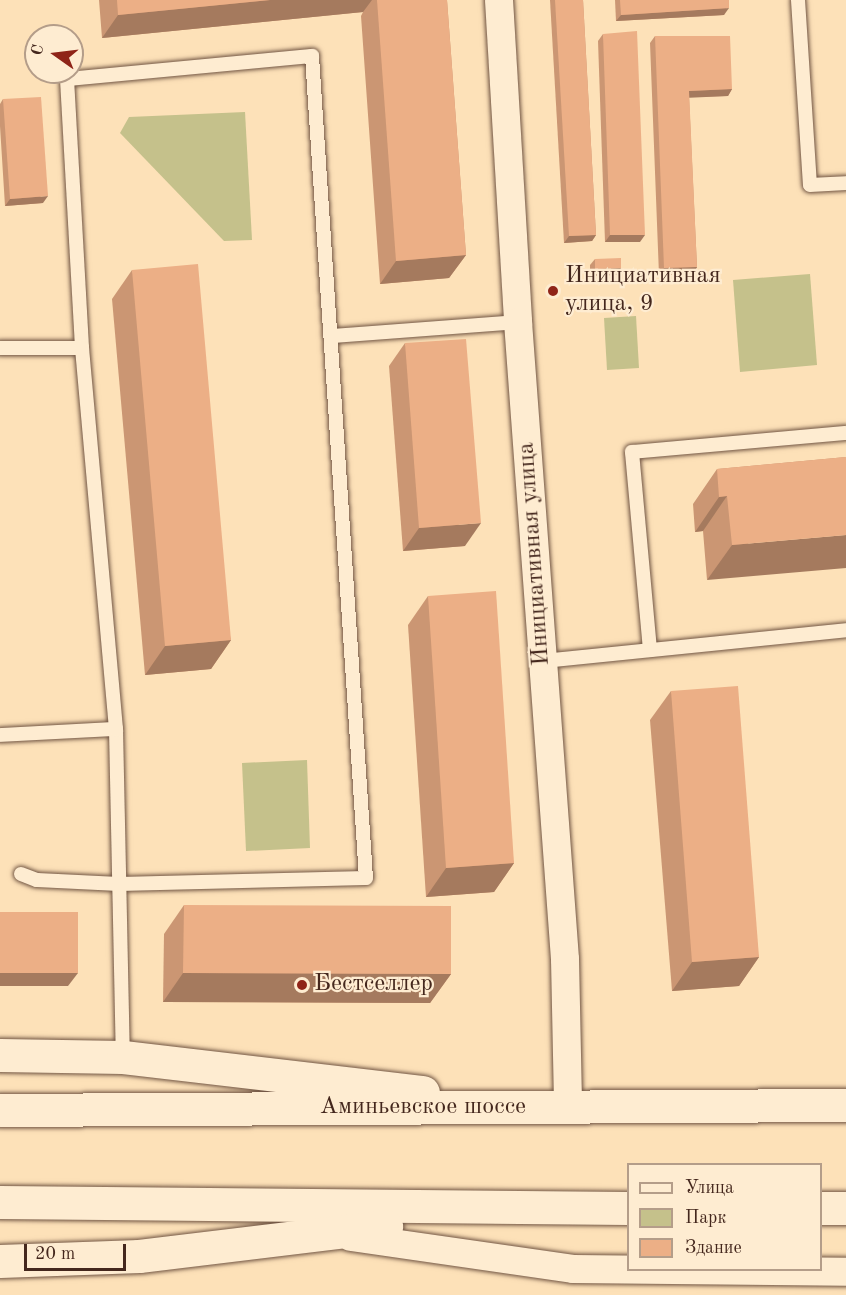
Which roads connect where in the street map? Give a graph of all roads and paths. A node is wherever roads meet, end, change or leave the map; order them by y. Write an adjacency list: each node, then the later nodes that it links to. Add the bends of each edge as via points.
1 (499, 0): 4 (street, Инициативная улица)
2 (798, 0): 3 (lane, via 810,185)
3 (846, 183)
4 (518, 322): 5 (lane); 11 (street, Инициативная улица)
5 (333, 336): 7 (lane, via 312,56 67,79); 15 (lane, via 366,878)
6 (0, 348): 7 (lane)
7 (82, 348): 12 (lane)
8 (846, 433): 10 (lane, via 632,452)
9 (846, 630): 10 (lane)
10 (650, 650): 11 (lane)
11 (543, 661): 20 (street, Инициативная улица, via 565,959)
12 (116, 729): 13 (lane); 15 (lane)
13 (0, 735)
14 (21, 874): 15 (lane, via 37,880)
15 (119, 884): 17 (lane)
16 (0, 1055): 17 (main road)
17 (123, 1056): 19 (main road, via 379,1085)
18 (846, 1105): 20 (main road, Аминьевское шоссе)
19 (532, 1108): 20 (main road, Аминьевское шоссе); 21 (main road, Аминьевское шоссе)
20 (568, 1108)
21 (0, 1110)
22 (0, 1202): 25 (main road)
23 (627, 1208): 25 (main road)
24 (822, 1208): 26 (main road)
25 (555, 1209): 27 (main road)
26 (846, 1209)
27 (316, 1232): 28 (main road, via 139,1256); 29 (street, via 573,1269)
28 (0, 1260)
29 (627, 1270)
30 (755, 1271): 31 (street)
31 (846, 1272)

